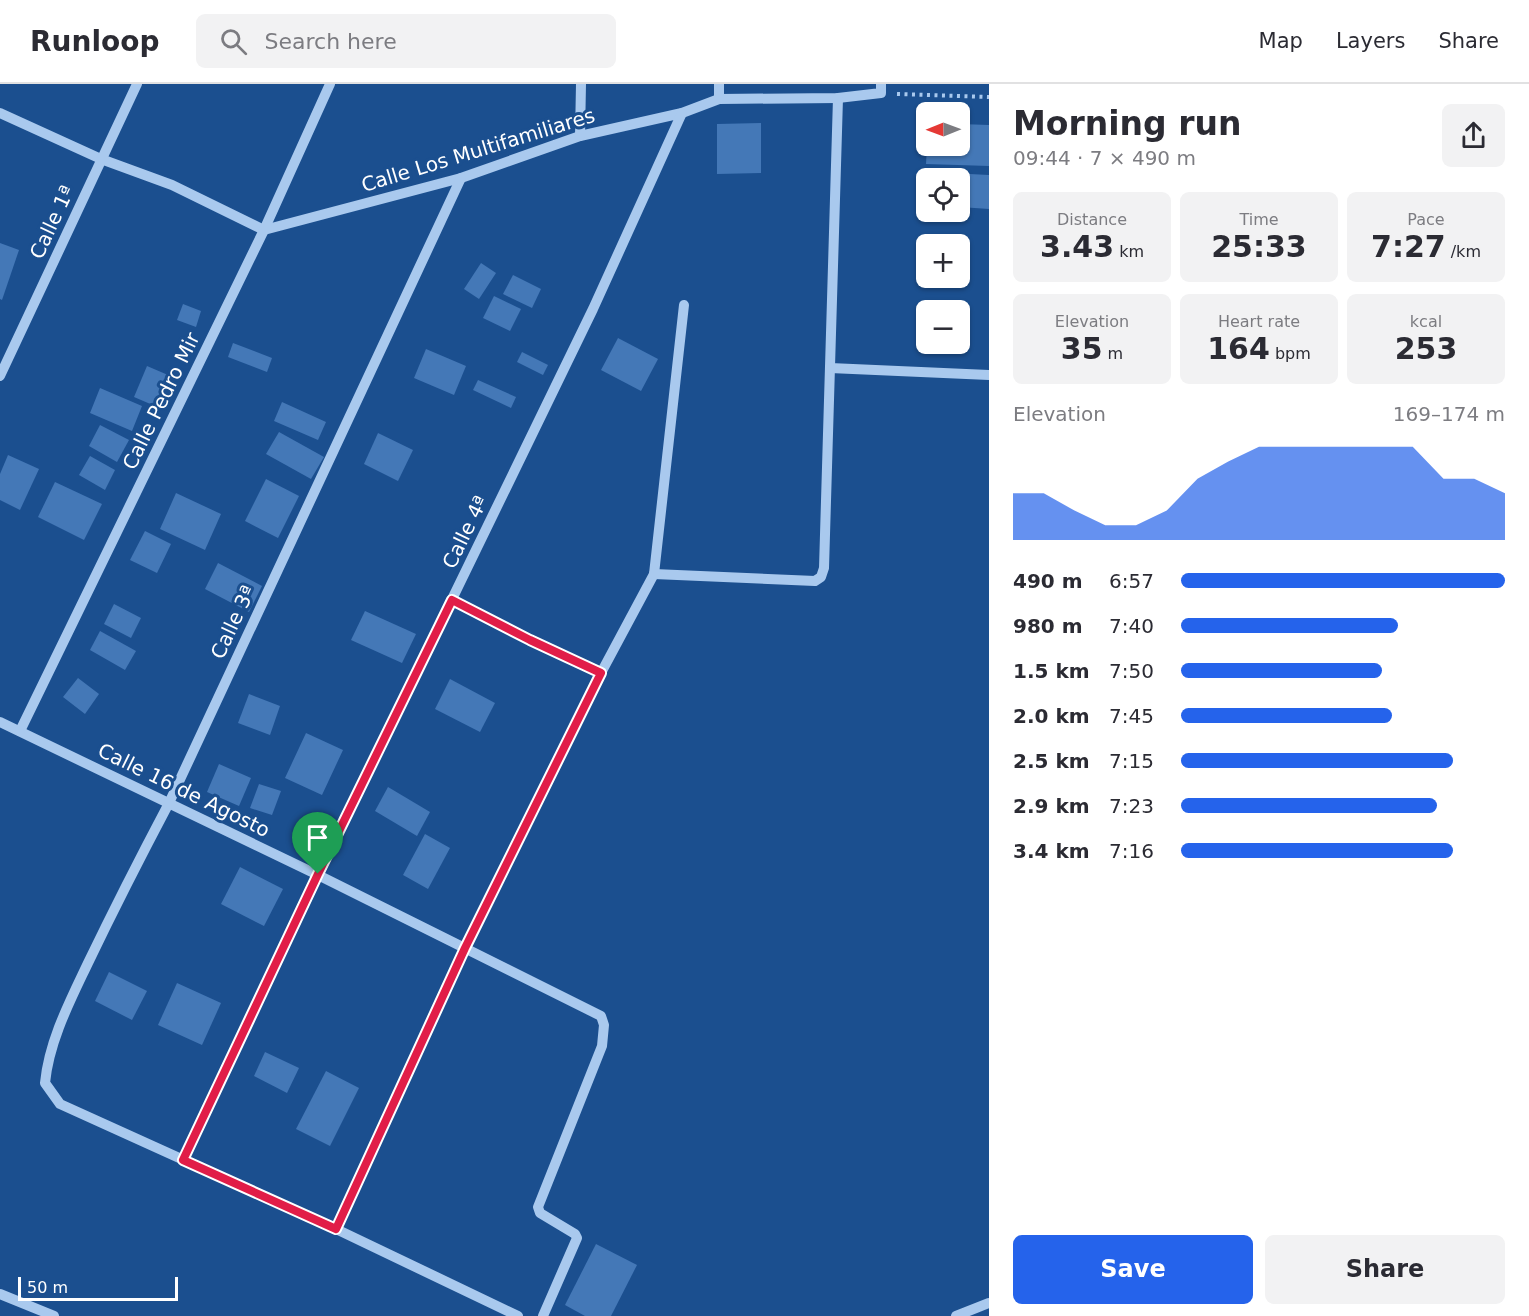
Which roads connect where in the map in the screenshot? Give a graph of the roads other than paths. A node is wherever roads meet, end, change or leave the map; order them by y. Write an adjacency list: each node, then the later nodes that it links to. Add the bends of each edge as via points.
1 (137, 84): 11 (street, Calle 1ª)
2 (330, 84): 13 (street, Calle Pedro Mir)
3 (581, 84): 10 (street)
4 (719, 84): 7 (street)
5 (881, 89): 6 (street, Calle Los Multifamiliares)
6 (838, 98): 7 (street, Calle Los Multifamiliares); 15 (street)
7 (719, 99): 9 (street, Calle Los Multifamiliares)
8 (0, 113): 11 (street)
9 (682, 113): 10 (street, Calle Los Multifamiliares); 19 (street, Calle 4ª, via 593,309)
10 (580, 136): 12 (street, Calle Los Multifamiliares)
11 (101, 159): 13 (street, via 172,185); 17 (street, Calle 1ª)
12 (461, 178): 13 (street, Calle Los Multifamiliares); 23 (street, Calle 3ª)
13 (264, 230): 22 (street, Calle Pedro Mir)
14 (684, 305): 18 (street)
15 (830, 368): 16 (street); 18 (street, via 821,577 815,581)
16 (989, 375)
17 (0, 376)
18 (654, 574): 20 (street)
19 (452, 600): 20 (street); 24 (street, Calle 4ª)
20 (601, 673): 25 (street)
21 (0, 722): 22 (street, Calle 16 de Agosto)
22 (20, 731): 23 (street, Calle 16 de Agosto)
23 (169, 803): 24 (street, Calle 16 de Agosto); 26 (street, Calle 3ª, via 76,988 47,1058 45,1083 60,1104)
24 (318, 874): 25 (street, Calle 16 de Agosto); 26 (street, Calle 4ª)
25 (465, 948): 27 (street); 32 (street, Calle 16 de Agosto, via 601,1016 604,1025 602,1046 538,1207 540,1213 578,1238)
26 (183, 1160): 27 (street)
27 (336, 1229): 31 (street)
28 (0, 1294): 30 (street)
29 (989, 1302): 33 (street)
30 (54, 1316)
31 (518, 1316)
32 (543, 1316)
33 (957, 1316)

